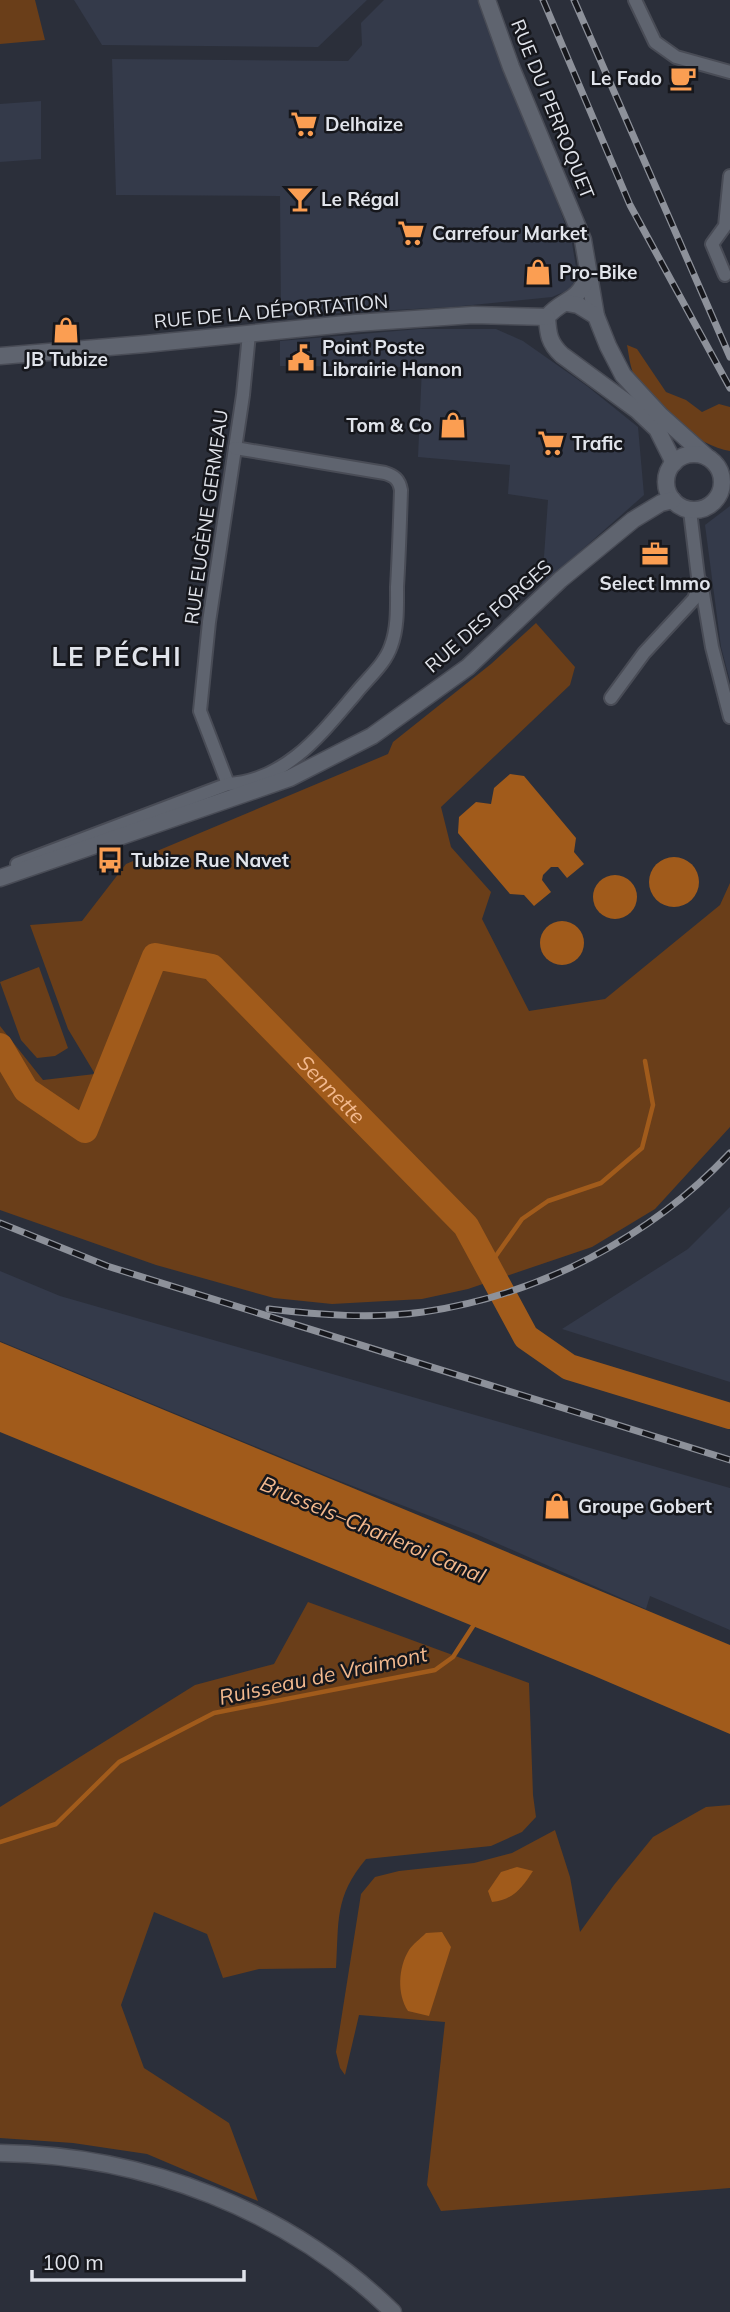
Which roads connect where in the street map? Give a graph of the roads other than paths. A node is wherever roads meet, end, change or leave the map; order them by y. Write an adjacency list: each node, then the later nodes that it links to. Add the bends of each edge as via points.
1 (487, 0): 5 (main road, RUE DU PERROQUET, via 583,240)
2 (635, 0): 3 (street, via 654,42 676,57)
3 (730, 72)
4 (730, 176): 6 (street, via 725,226 712,244)
5 (588, 274): 7 (main road, via 583,290); 8 (main road, RUE DU PERROQUET)
6 (723, 275)
7 (567, 303): 8 (main road); 9 (main road)
8 (596, 316): 13 (main road, via 623,375)
9 (547, 317): 10 (main road, RUE DE LA DÉPORTATION, via 473,315); 15 (main road, via 552,345 657,429)
10 (249, 334): 11 (main road, RUE DE LA DÉPORTATION); 12 (street, RUE EUGÈNE GERMEAU)
11 (0, 356)
12 (235, 448): 22 (street, via 384,473 394,476 401,490 392,644 321,734 288,764); 24 (street, RUE EUGÈNE GERMEAU, via 200,710)
13 (710, 458): 14 (main road); 15 (main road, via 690,454); 16 (main road)
14 (730, 459)
15 (674, 463): 17 (main road, via 667,481)
16 (725, 487): 18 (main road, via 708,506)
17 (673, 500): 18 (main road); 23 (main road, RUE DES FORGES, via 633,520 457,674 372,736)
18 (690, 511): 19 (street)
19 (698, 565): 20 (street, via 694,598); 21 (street)
20 (611, 698)
21 (730, 717)
22 (268, 773): 23 (street); 24 (street)
23 (290, 778): 26 (main road, RUE DES FORGES)
24 (228, 784): 25 (street)
25 (0, 870)
26 (0, 878)
27 (0, 2152): 28 (main road, via 106,2163 216,2196 289,2232)
28 (393, 2312)

